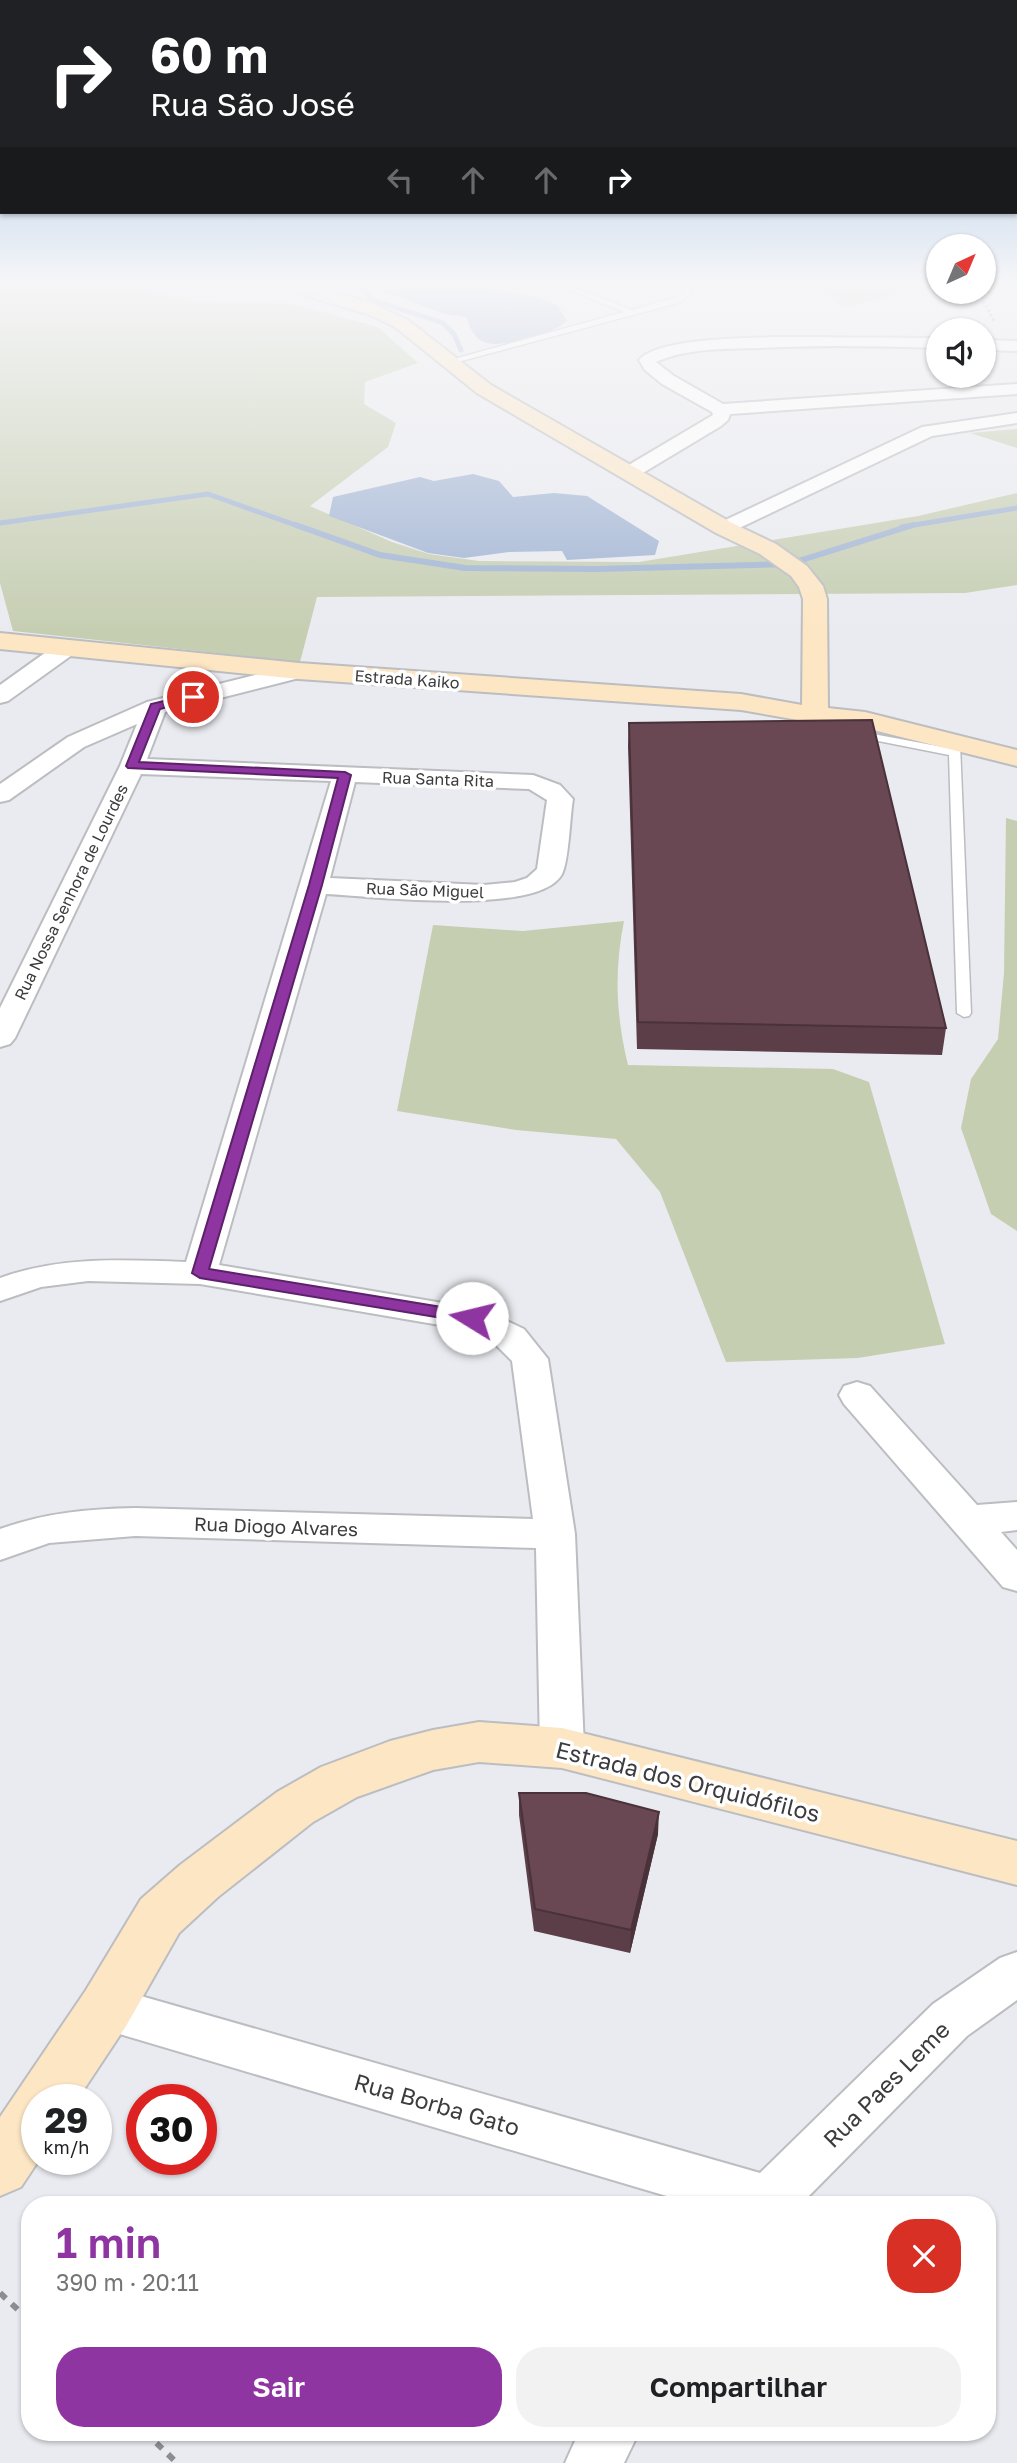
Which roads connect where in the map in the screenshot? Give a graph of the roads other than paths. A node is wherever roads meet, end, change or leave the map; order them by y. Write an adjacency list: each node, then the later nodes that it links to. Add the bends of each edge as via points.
1 (505, 401): 6 (street)
2 (706, 401): 4 (street)
3 (840, 401): 4 (street)
4 (720, 409): 6 (street, via 720,418)
5 (1017, 418): 7 (street, via 928,431)
6 (629, 473): 7 (street)
7 (724, 528): 13 (street, via 784,559 811,586 815,599)
8 (0, 641): 9 (street, Estrada Kaiko)
9 (64, 650): 10 (street, Estrada Kaiko); 11 (street)
10 (299, 671): 12 (street); 13 (street, Estrada Kaiko, via 741,702)
11 (0, 696)
12 (155, 707): 17 (street, Rua Nossa Senhora de Lourdes); 20 (street, via 76,742)
13 (815, 715): 15 (street, Estrada Kaiko, via 865,719)
14 (841, 734): 15 (lane)
15 (954, 747): 16 (street, Estrada Kaiko); 22 (lane)
16 (1017, 758)
17 (132, 766): 18 (street, Rua Santa Rita); 23 (street, Rua Nossa Senhora de Lourdes)
18 (345, 775): 19 (street, Rua Santa Rita); 21 (street)
19 (533, 782): 21 (street, Rua São Miguel, via 561,799 550,872 536,884 484,893)
20 (0, 795)
21 (315, 885): 24 (street)
22 (964, 1013)
23 (0, 1038)
24 (200, 1273): 26 (street, via 88,1270); 31 (street, via 472,1318 499,1327 517,1340 530,1359)
25 (0, 1274): 26 (street)
26 (36, 1277): 27 (street)
27 (0, 1290)
28 (857, 1395): 30 (street)
29 (1017, 1516): 30 (street)
30 (970, 1520): 33 (street)
31 (555, 1534): 32 (street, Rua Diogo Alvares, via 135,1522 47,1530); 34 (street)
32 (0, 1545)
33 (1017, 1576)
34 (562, 1748): 35 (street, Estrada dos Orquidófilos); 37 (street, Estrada dos Orquidófilos, via 479,1742 390,1762 339,1782 247,1842 160,1916)
35 (1017, 1863)
36 (1017, 1973): 42 (street, Rua Paes Leme, via 950,2020)
37 (106, 2008): 38 (street, Estrada dos Orquidófilos); 41 (street, Rua Borba Gato)
38 (55, 2084)
39 (21, 2136): 40 (street)
40 (0, 2167)
41 (742, 2196)
42 (773, 2196)
43 (606, 2441): 44 (street)
44 (593, 2463)

